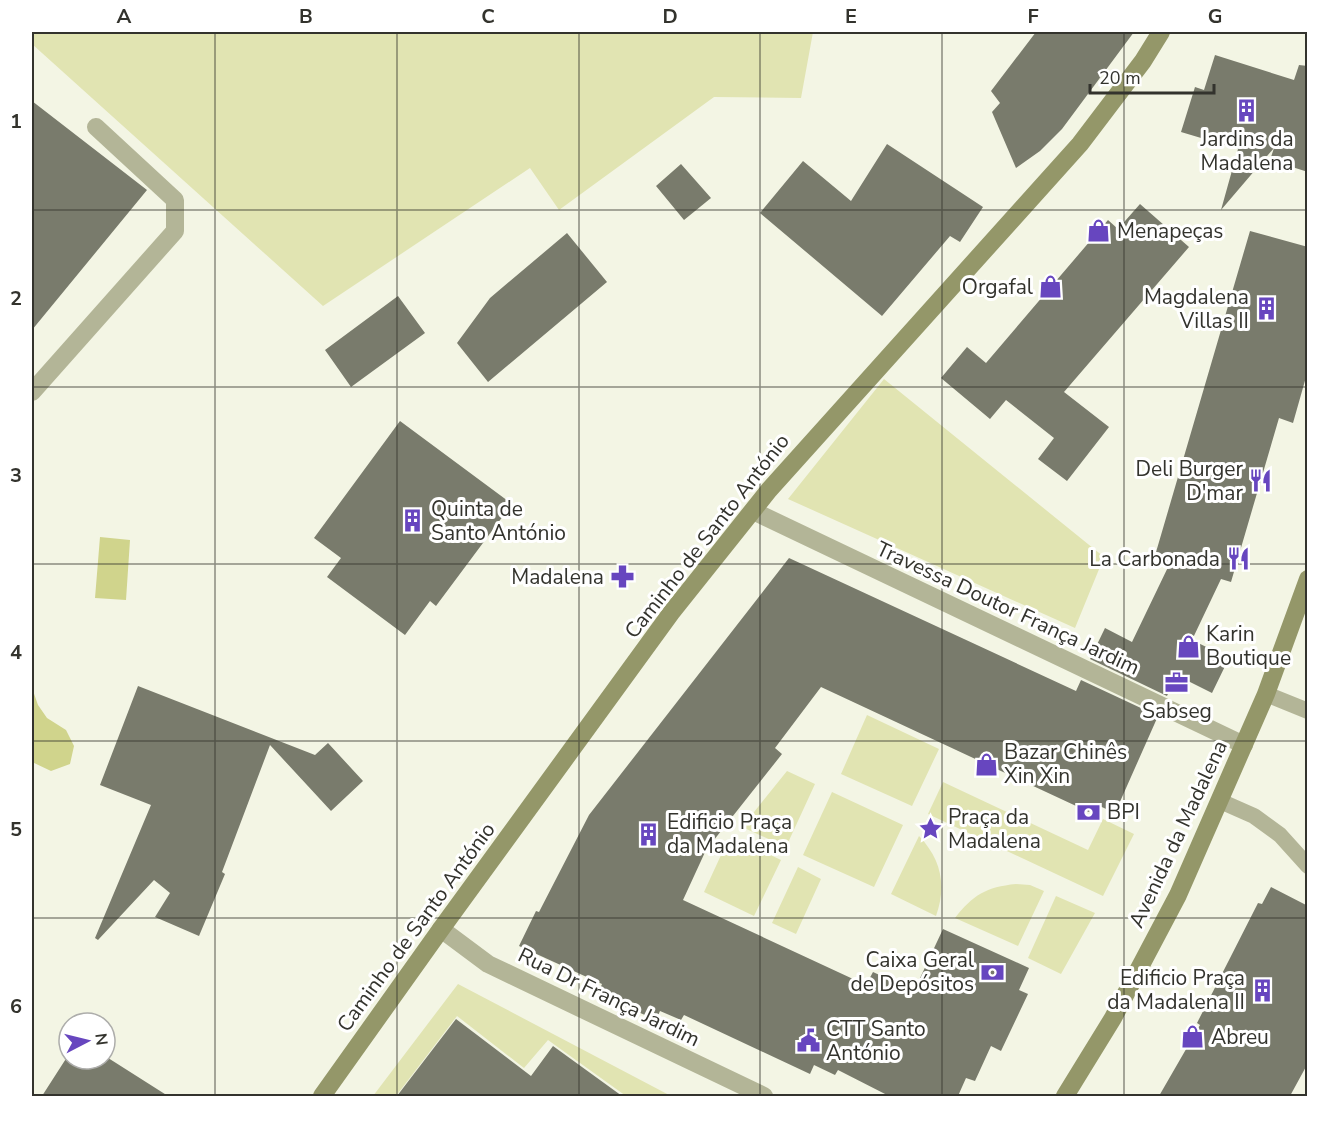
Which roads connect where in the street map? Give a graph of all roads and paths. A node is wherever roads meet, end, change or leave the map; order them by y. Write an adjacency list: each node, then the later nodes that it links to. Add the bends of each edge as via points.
1 (1161, 32): 4 (street, Caminho de Santo António, via 1080,144)
2 (96, 127): 3 (street, via 175,200 175,231)
3 (32, 392)
4 (753, 511): 8 (street, Travessa Doutor França Jardim); 11 (street, Caminho de Santo António, via 671,613)
5 (1308, 579): 6 (street, Avenida da Madalena)
6 (1266, 694): 7 (lane); 8 (street, Avenida da Madalena)
7 (1308, 711)
8 (1244, 745): 9 (street, Avenida da Madalena)
9 (1220, 801): 10 (lane, via 1254,816 1280,835); 14 (street, Avenida da Madalena, via 1178,895 1113,1018)
10 (1308, 866)
11 (441, 929): 12 (street, Caminho de Santo António); 13 (street, Rua Dr França Jardim, via 488,964)
12 (322, 1096)
13 (764, 1096)
14 (1065, 1096)

